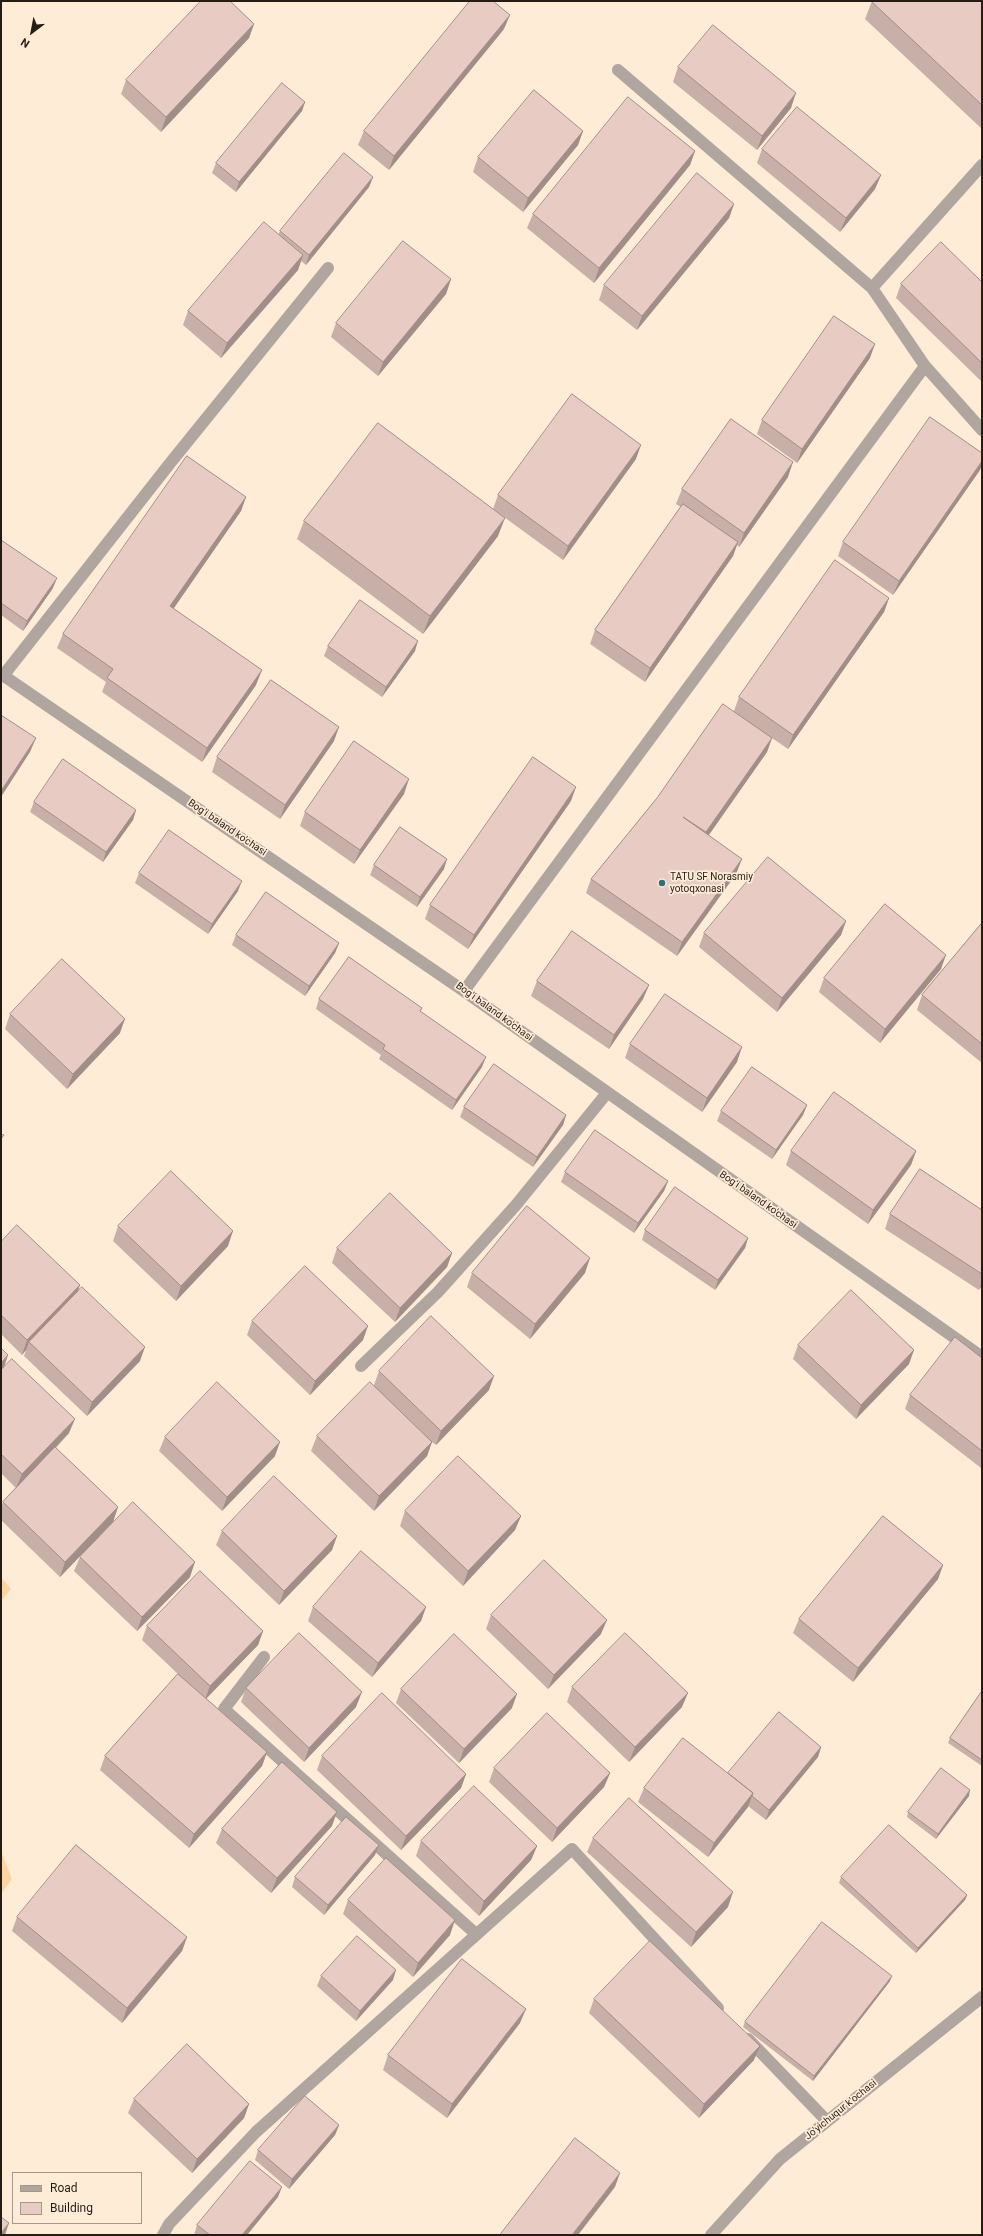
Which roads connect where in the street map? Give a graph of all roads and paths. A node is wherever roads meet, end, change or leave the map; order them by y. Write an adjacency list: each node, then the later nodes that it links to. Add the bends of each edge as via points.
1 (618, 70): 4 (street)
2 (982, 165): 4 (street)
3 (328, 268): 7 (street)
4 (872, 288): 5 (street)
5 (925, 366): 6 (street); 8 (street)
6 (982, 430)
7 (2, 675): 8 (street, Bog'i baland ko'chasi)
8 (464, 991): 9 (street, Bog'i baland ko'chasi)
9 (607, 1093): 10 (street, Bog'i baland ko'chasi); 11 (street, via 516,1205 438,1292)
10 (982, 1357)
11 (361, 1366)
12 (264, 1657): 13 (street, via 224,1710)
13 (476, 1934): 15 (street, via 572,1849); 18 (street, via 256,2132 169,2224)
14 (982, 1997): 17 (street, Jo'yichuqur k'ochasi)
15 (726, 2017)
16 (737, 2028): 17 (street)
17 (827, 2121): 19 (street, Jo'yichuqur k'ochasi, via 780,2159)
18 (163, 2235)
19 (711, 2235)

